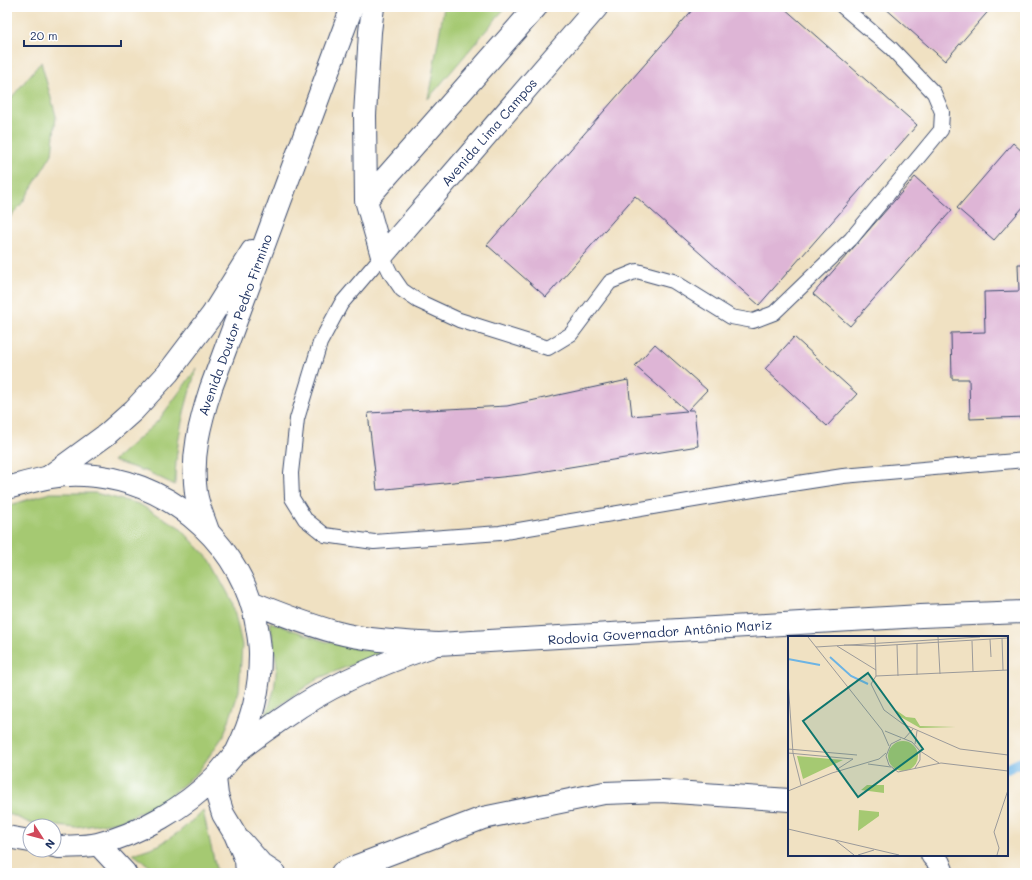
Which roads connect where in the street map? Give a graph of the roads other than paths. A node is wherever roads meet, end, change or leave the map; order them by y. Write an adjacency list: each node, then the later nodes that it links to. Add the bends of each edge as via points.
1 (352, 7): 7 (main road, Avenida Doutor Pedro Firmino)
2 (373, 7): 6 (main road, via 365,115)
3 (536, 7): 6 (main road)
4 (597, 7): 8 (main road, Avenida Lima Campos)
5 (843, 7): 8 (lane, via 892,48 934,93 942,112 941,130 851,239 774,313 753,321 731,317 672,281 637,271 610,282 570,334 548,348 459,320 418,301 402,290)
6 (366, 200): 8 (main road)
7 (275, 214): 10 (main road, Avenida Doutor Pedro Firmino, via 212,315 168,373 134,410 106,435); 12 (main road, Avenida Doutor Pedro Firmino, via 199,425 195,458 196,493)
8 (382, 256): 9 (lane, via 341,304 320,343 297,419 291,473 292,498 304,520 325,535 374,542 500,533 843,476)
9 (1025, 460)
10 (50, 476): 11 (main road); 12 (main road, via 84,475 119,480 151,491 182,508)
11 (7, 488)
12 (208, 531): 13 (main road, via 222,546 233,564)
13 (251, 602): 15 (main road, Rodovia Governador Antônio Mariz, via 304,623 336,632); 16 (main road, via 260,653 259,679 255,705)
14 (1025, 612): 15 (main road, Rodovia Governador Antônio Mariz, via 913,616)
15 (438, 644): 16 (main road, Rodovia Governador Antônio Mariz, via 402,656 329,690 287,715)
16 (236, 753): 17 (main road, Rodovia Governador Antônio Mariz)
17 (214, 778): 19 (main road, via 223,814); 22 (main road, Rodovia Governador Antônio Mariz, via 182,805 143,828)
18 (788, 800): 28 (main road, via 661,791 604,793 483,818)
19 (235, 834): 26 (main road, via 246,860); 27 (main road, via 262,865)
20 (7, 836): 21 (main road)
21 (22, 839)
22 (98, 844): 23 (main road, Rodovia Governador Antônio Mariz); 25 (main road)
23 (62, 847)
24 (933, 856): 29 (main road, via 939,862)
25 (125, 873)
26 (247, 873)
27 (274, 873)
28 (342, 873)
29 (943, 873)

